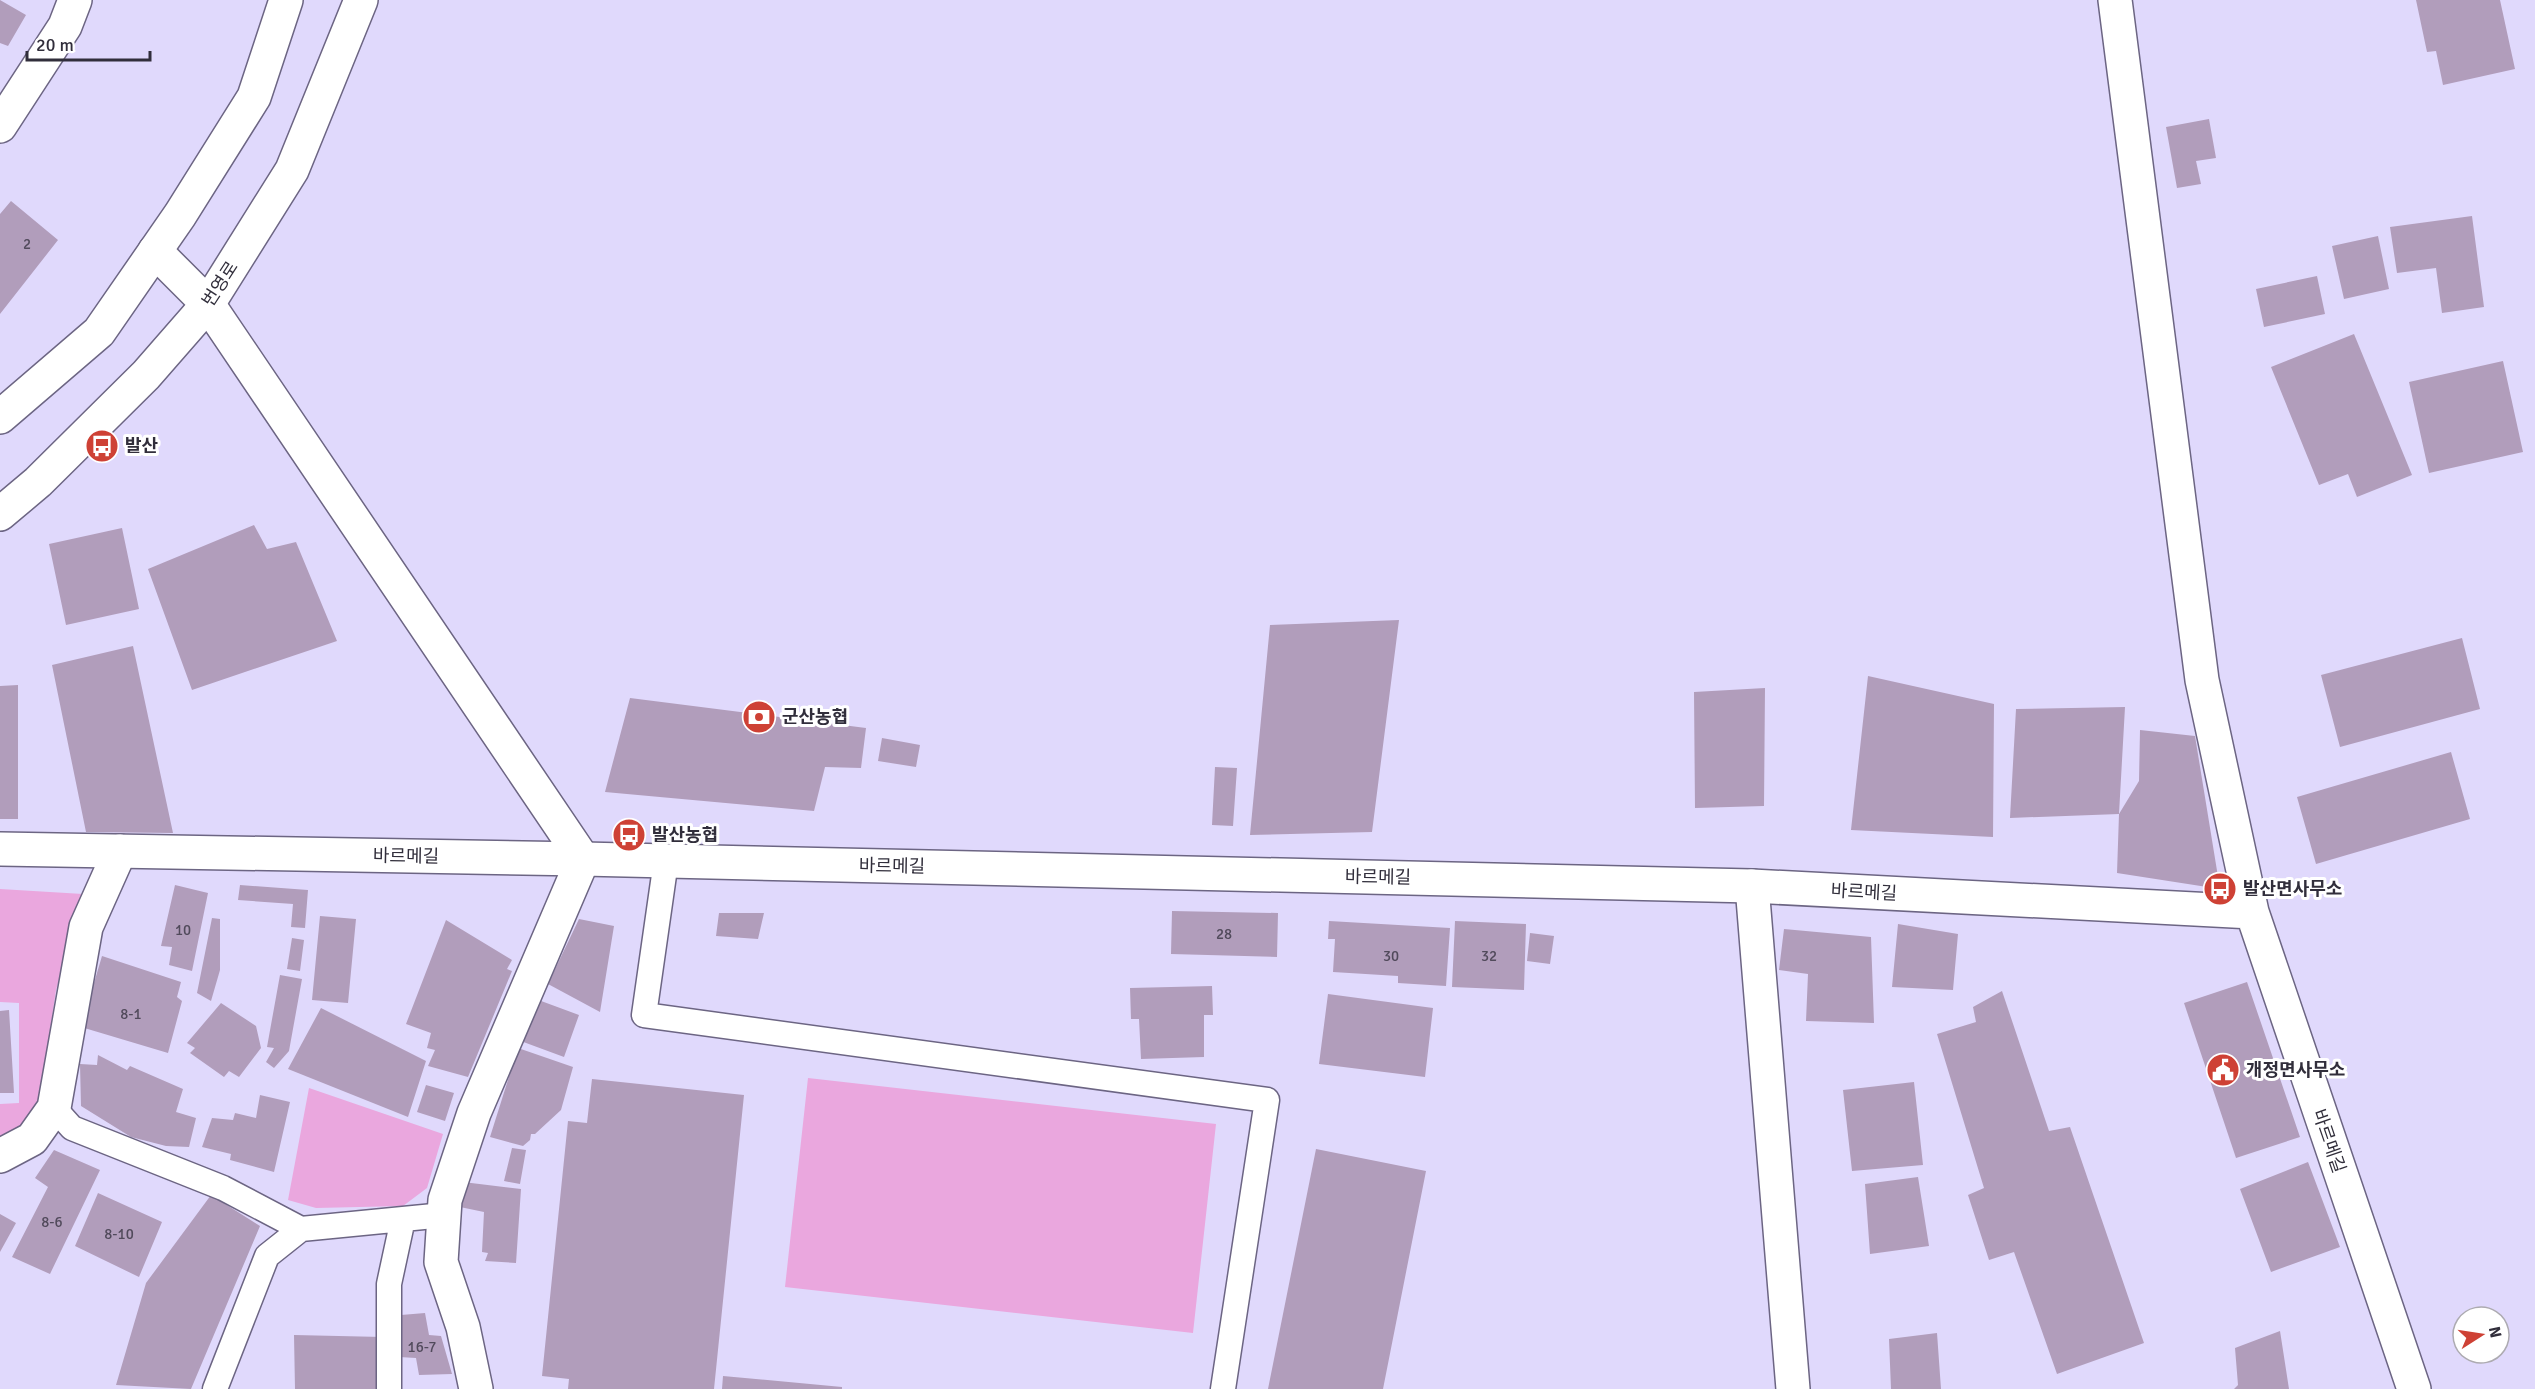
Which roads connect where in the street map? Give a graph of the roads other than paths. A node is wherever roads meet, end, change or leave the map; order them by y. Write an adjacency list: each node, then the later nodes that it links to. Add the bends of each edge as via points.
1 (75, 0): 5 (street, via 65,26)
2 (286, 0): 6 (street, via 254,98)
3 (361, 0): 7 (street, 번영로, via 292,170)
4 (2115, 0): 15 (street, via 2202,680)
5 (0, 126)
6 (155, 251): 7 (street); 8 (street, via 99,332)
7 (208, 304): 9 (street, 번영로, via 146,375 38,482); 12 (street)
8 (0, 417)
9 (0, 514)
10 (0, 849): 11 (street, 바르메길)
11 (120, 851): 12 (street, 바르메길); 16 (street, via 86,927)
12 (583, 859): 13 (street, 바르메길); 18 (street, via 474,1113 445,1200)
13 (666, 861): 14 (street, 바르메길); 24 (lane, via 644,1015 1268,1100)
14 (1752, 886): 15 (street, 바르메길); 25 (street)
15 (2252, 912): 26 (street, 바르메길)
16 (54, 1108): 17 (street, via 32,1139); 20 (lane, via 72,1128 223,1188)
17 (0, 1156)
18 (444, 1215): 19 (lane); 23 (street, via 441,1262 463,1327)
19 (403, 1219): 20 (lane); 22 (lane, via 389,1284)
20 (301, 1228): 21 (lane, via 267,1256)
21 (214, 1389)
22 (388, 1389)
23 (476, 1389)
24 (1223, 1389)
25 (1793, 1389)
26 (2414, 1389)

